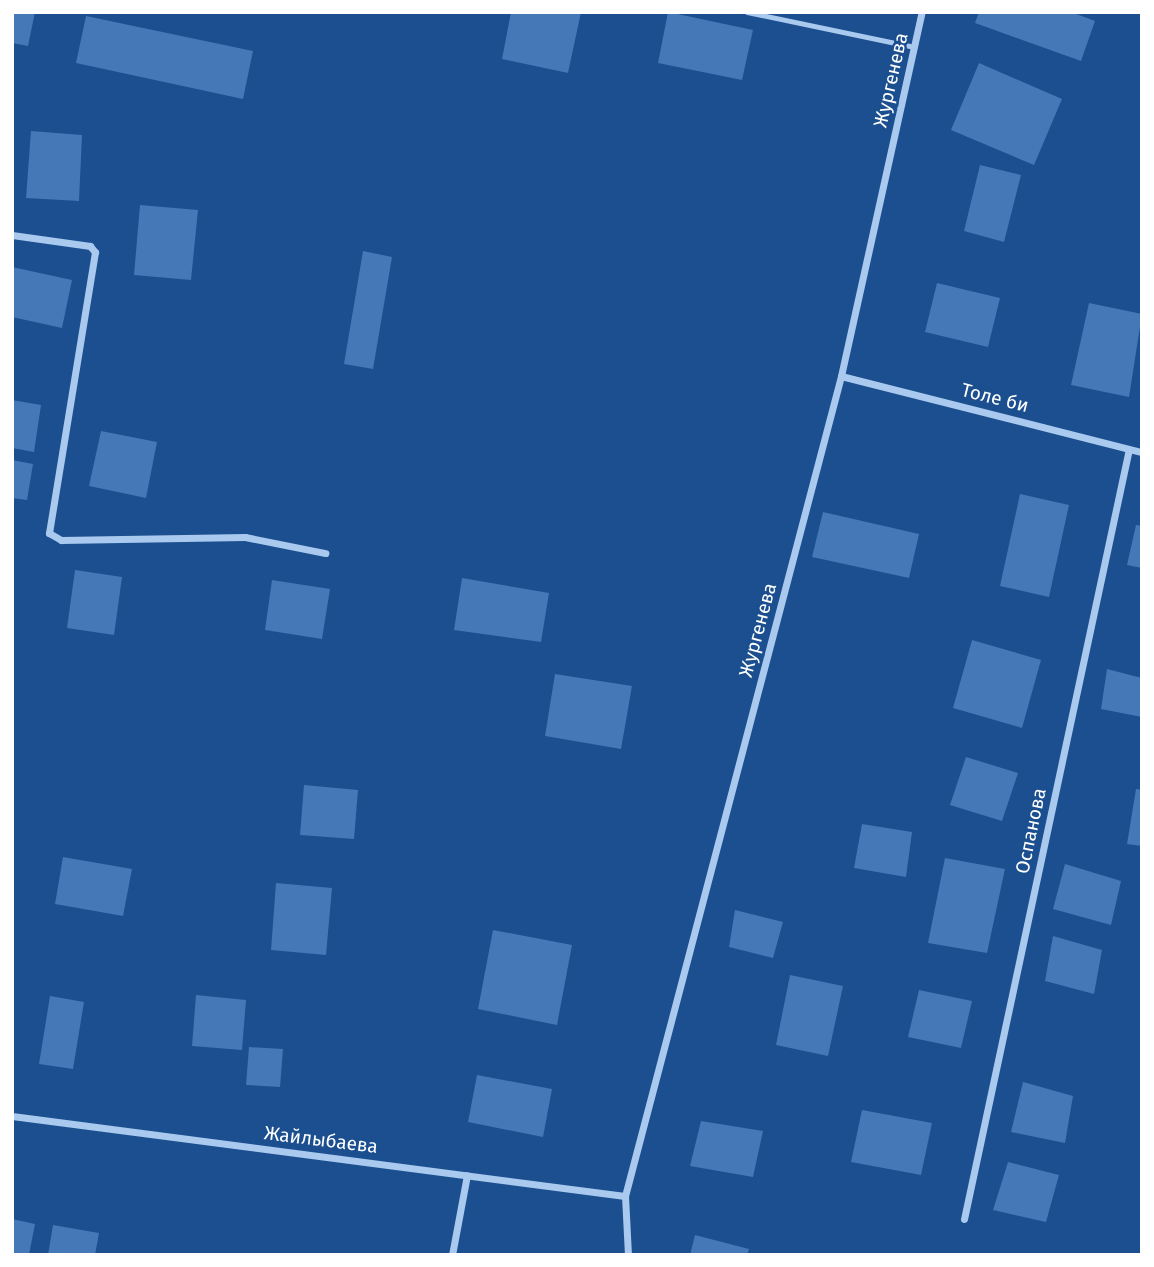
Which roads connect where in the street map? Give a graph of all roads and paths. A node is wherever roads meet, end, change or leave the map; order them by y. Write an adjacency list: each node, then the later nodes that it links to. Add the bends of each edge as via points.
1 (747, 12): 3 (lane)
2 (922, 12): 3 (street, Жургенева)
3 (914, 47): 5 (street, Жургенева)
4 (12, 235): 8 (street, via 90,246 95,252 49,533 61,540 245,537)
5 (841, 376): 6 (street, Толе би); 11 (street, Жургенева)
6 (1129, 449): 7 (street, Толе би); 12 (street, Оспанова)
7 (1142, 452)
8 (326, 553)
9 (12, 1116): 10 (street, Жайлыбаева)
10 (467, 1175): 11 (street, Жайлыбаева); 13 (street)
11 (625, 1196): 14 (street, Жургенева)
12 (964, 1219)
13 (452, 1255)
14 (628, 1255)

